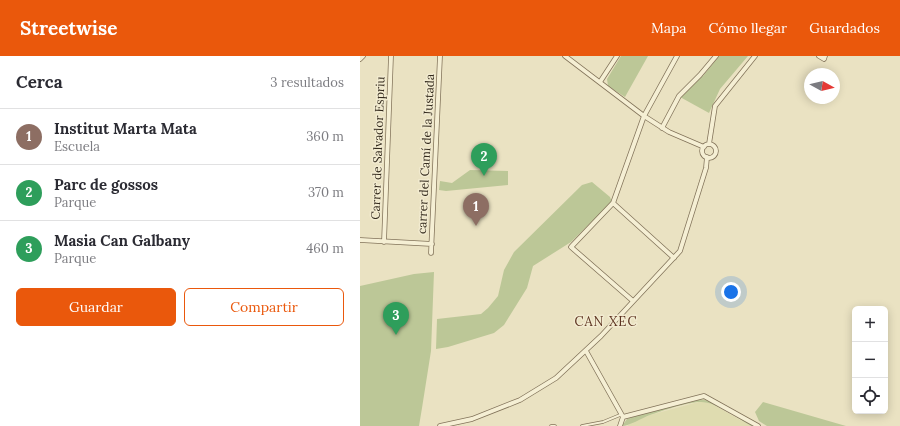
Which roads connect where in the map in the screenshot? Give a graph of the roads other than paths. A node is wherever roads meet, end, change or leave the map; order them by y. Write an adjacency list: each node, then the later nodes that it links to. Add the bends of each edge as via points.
1 (363, 56): 11 (street)
2 (391, 56): 20 (street, Carrer de Salvador Espriu)
3 (440, 56): 21 (street, carrer del Camí de la Justada)
4 (565, 56): 12 (street)
5 (617, 56): 12 (street)
6 (677, 56): 13 (street)
7 (716, 56): 14 (street, via 679,96)
8 (755, 56): 15 (street, via 715,106)
9 (819, 56): 10 (street)
10 (824, 58)
11 (360, 59)
12 (600, 82): 13 (street)
13 (644, 116): 14 (street); 18 (street)
14 (662, 128): 16 (street)
15 (709, 144): 16 (street); 17 (street, via 716,152)
16 (704, 147): 17 (street, via 702,153)
17 (707, 158): 23 (street, via 680,251)
18 (613, 204): 23 (street); 24 (street, via 571,247)
19 (360, 240): 20 (street)
20 (384, 242): 21 (street)
21 (432, 244): 22 (street, carrer del Camí de la Justada)
22 (431, 253)
23 (674, 258): 24 (street)
24 (633, 301): 25 (street)
25 (586, 351): 26 (street); 27 (street, via 556,378 520,400 472,419)
26 (622, 416): 30 (lane); 31 (street); 32 (street, via 704,396)
27 (440, 426)
28 (550, 426): 29 (lane)
29 (555, 426)
30 (582, 426)
31 (620, 426)
32 (758, 426)

